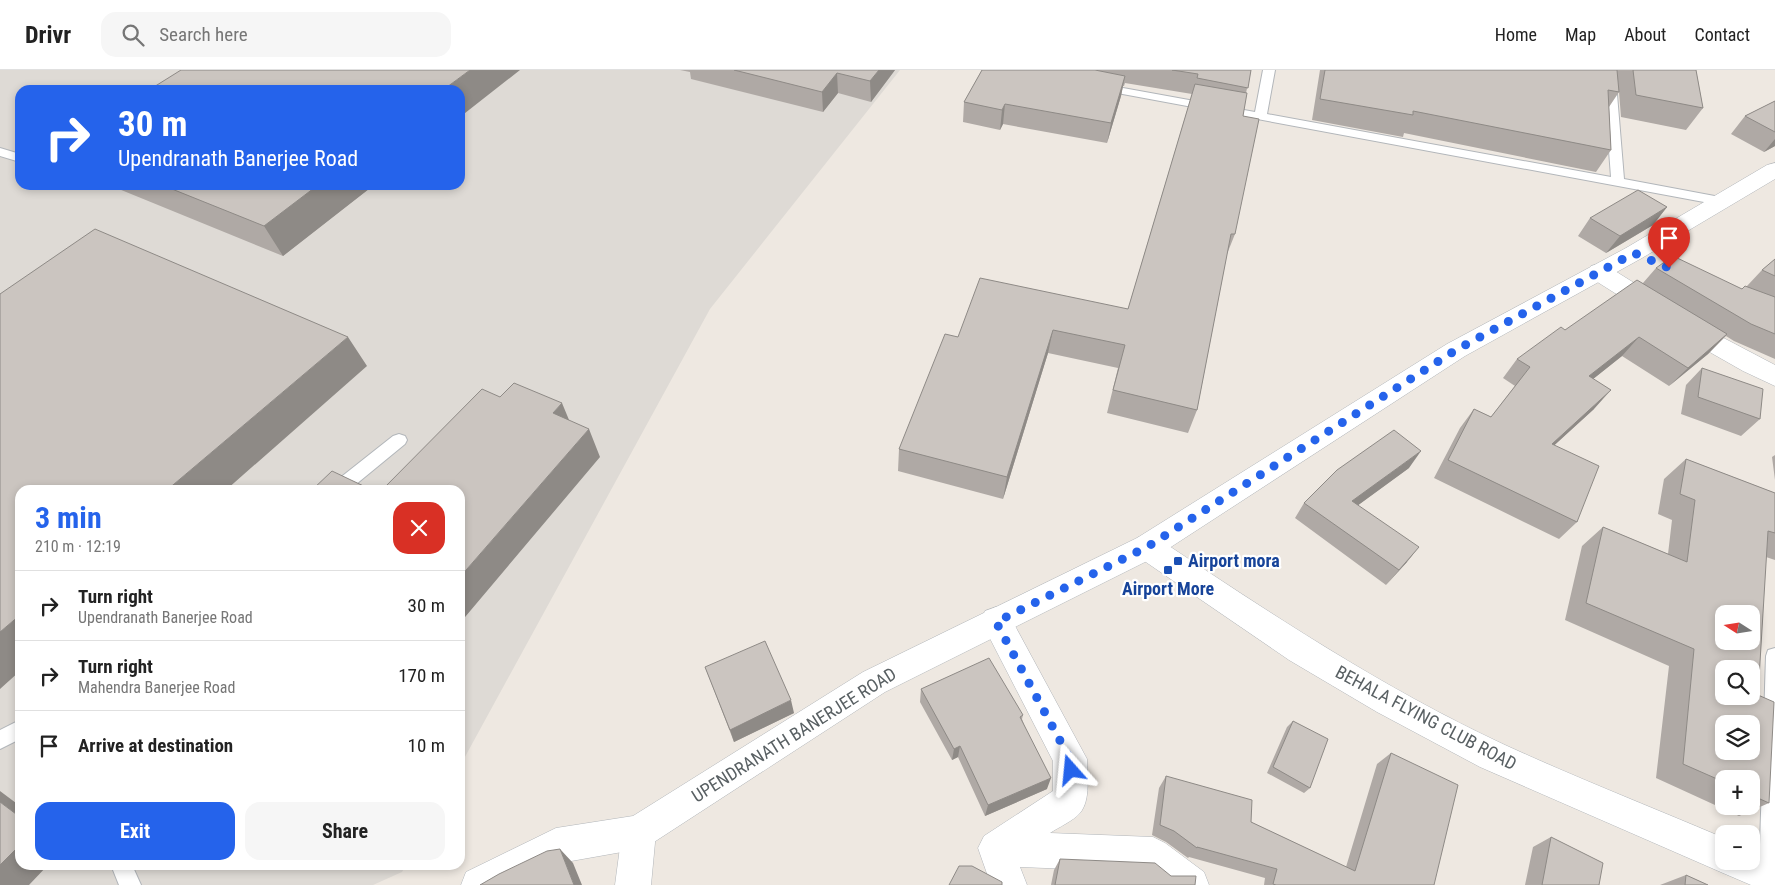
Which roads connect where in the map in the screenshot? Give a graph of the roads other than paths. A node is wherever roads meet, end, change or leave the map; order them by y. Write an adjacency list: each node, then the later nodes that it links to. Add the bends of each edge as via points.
1 (1269, 70): 4 (lane)
2 (1609, 70): 8 (lane)
3 (1086, 84): 4 (lane)
4 (1260, 117): 8 (lane)
5 (0, 152): 6 (lane)
6 (15, 156)
7 (1775, 170): 9 (street, UPENDRANATH BANERJEE ROAD)
8 (1618, 182): 9 (lane)
9 (1720, 201): 10 (street, UPENDRANATH BANERJEE ROAD)
10 (1634, 253): 11 (street); 12 (street, UPENDRANATH BANERJEE ROAD)
11 (1660, 264)
12 (1599, 272): 13 (street, via 1736,358); 16 (street, UPENDRANATH BANERJEE ROAD, via 1456,350)
13 (1775, 376)
14 (399, 440): 15 (lane)
15 (344, 485)
16 (1147, 547): 17 (street, UPENDRANATH BANERJEE ROAD); 23 (street, BEHALA FLYING CLUB ROAD, via 1300,650 1414,715 1492,756)
17 (996, 622): 21 (street, UPENDRANATH BANERJEE ROAD, via 874,682); 22 (street, via 1070,759 1071,781 1068,801)
18 (1775, 656): 26 (lane)
19 (15, 732): 20 (lane)
20 (0, 740)
21 (639, 832): 28 (street, UPENDRANATH BANERJEE ROAD, via 556,846); 29 (street)
22 (996, 848): 30 (street); 31 (street, via 1153,855 1180,880)
23 (1715, 852)
24 (123, 870): 27 (lane)
25 (1758, 870): 26 (street)
26 (1773, 876)
27 (130, 885)
28 (480, 885)
29 (633, 885)
30 (1009, 885)
31 (1191, 885)

